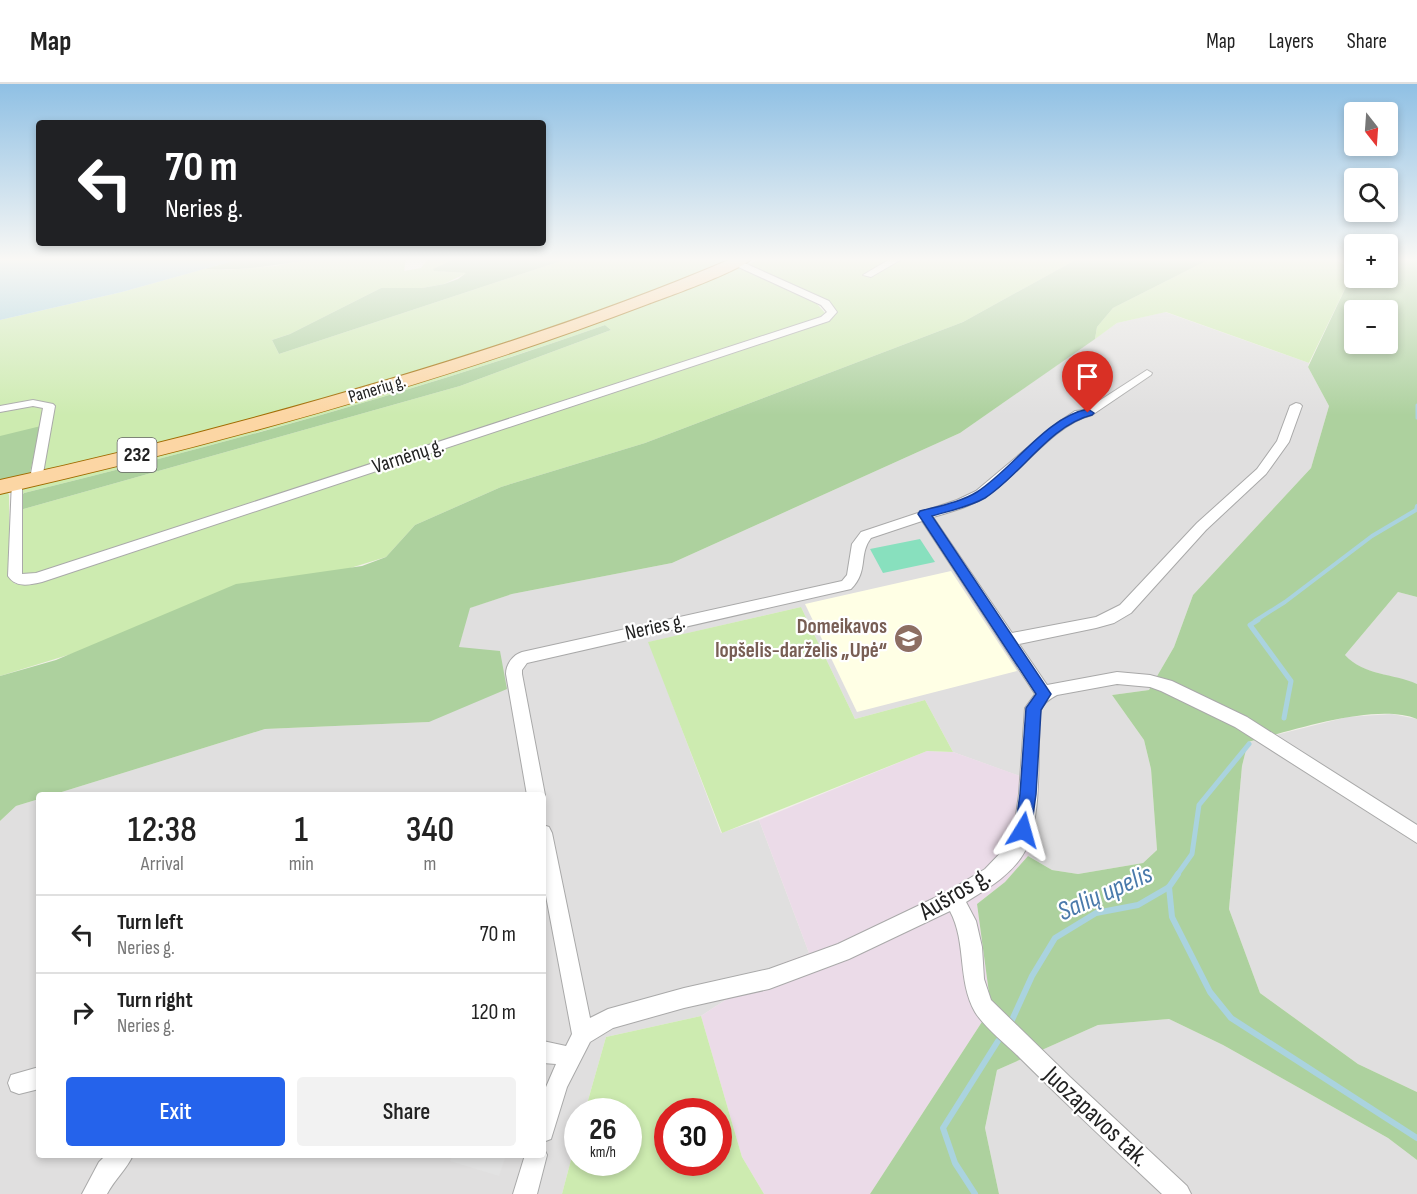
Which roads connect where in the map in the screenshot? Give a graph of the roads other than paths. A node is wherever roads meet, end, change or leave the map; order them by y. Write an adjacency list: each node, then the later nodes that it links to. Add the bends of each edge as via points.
1 (616, 311): 6 (main road, Panerių g. / 232, via 443,369 258,423)
2 (831, 311): 7 (street, Varnėnų g., via 825,319 37,578 22,580 15,576)
3 (1147, 372): 8 (street, Neries g., via 1088,413 1079,414 1061,426 981,495)
4 (1296, 406): 9 (street, via 1289,433 1261,471 1117,615)
5 (0, 409): 6 (street, via 33,403 50,406)
6 (36, 479): 7 (main road, Panerių g. / 232)
7 (8, 486)
8 (924, 514): 9 (street); 11 (street, Neries g., via 862,537 854,577 846,585 522,658 514,674)
9 (1007, 640): 10 (street)
10 (1044, 694): 12 (street, via 1117,678 1166,686 1241,722); 14 (street, Aušros g., via 1034,708 1028,794 1017,848 992,875)
11 (535, 792)
12 (1417, 835)
13 (546, 848): 15 (street)
14 (954, 899): 15 (street, Aušros g., via 796,970 608,1019); 23 (street, Juozapavos tak., via 966,921 977,994 983,1006)
15 (584, 1035): 17 (street)
16 (546, 1052): 17 (street)
17 (569, 1058): 18 (street)
18 (546, 1121)
19 (119, 1158): 21 (street, via 107,1170)
20 (535, 1158): 22 (street)
21 (94, 1194)
22 (525, 1194)
23 (1179, 1194)

